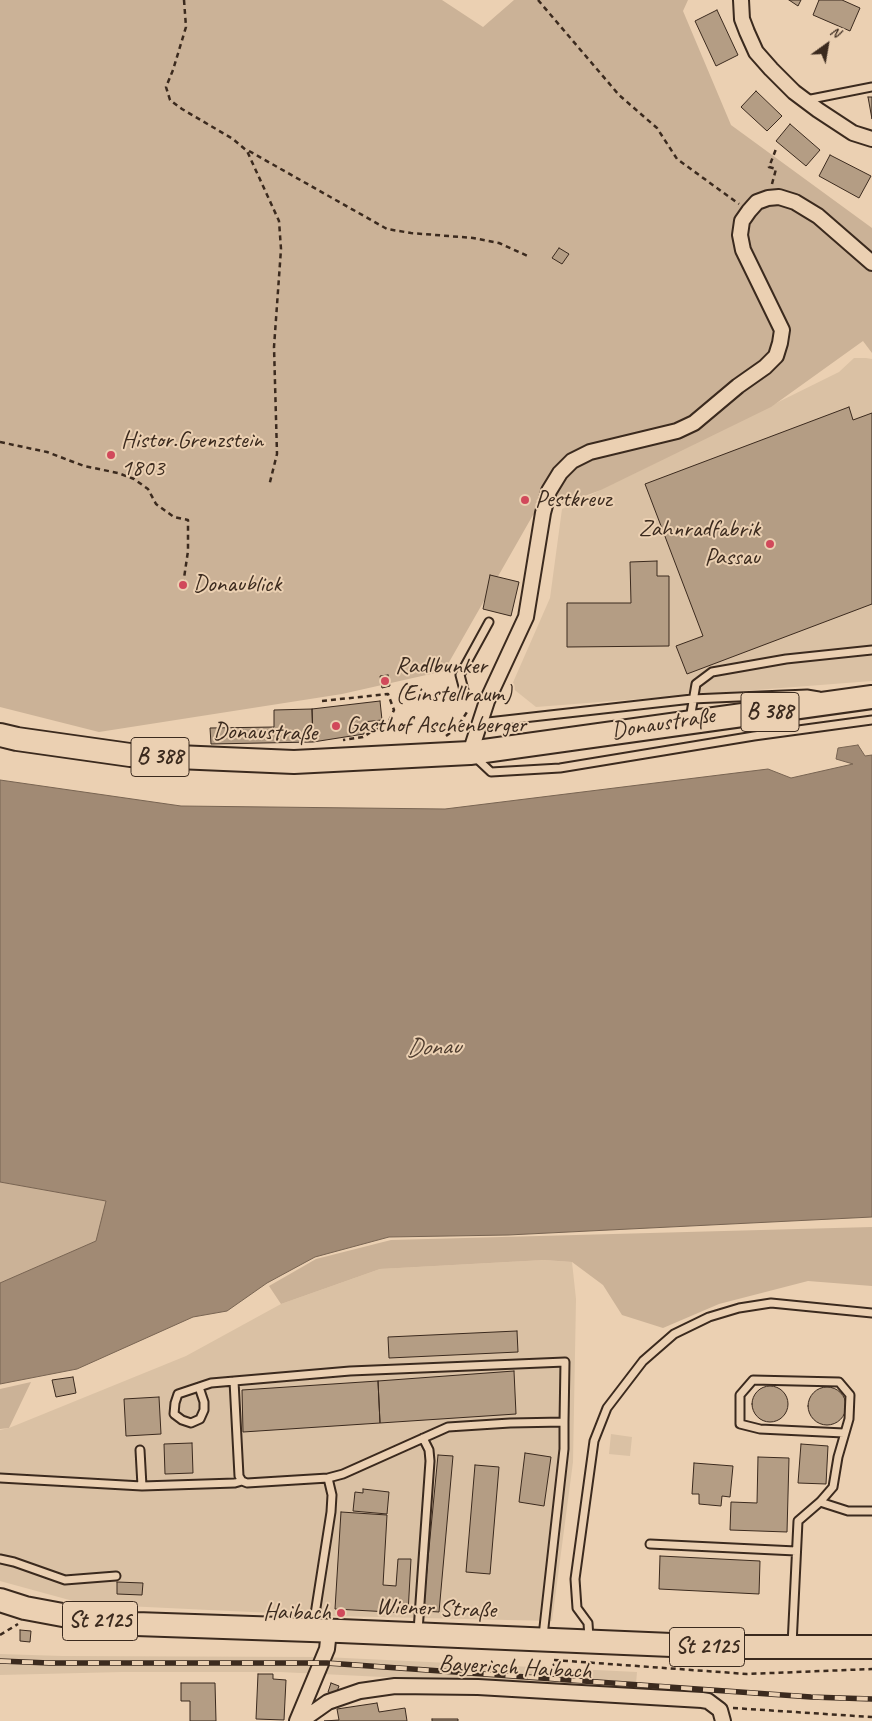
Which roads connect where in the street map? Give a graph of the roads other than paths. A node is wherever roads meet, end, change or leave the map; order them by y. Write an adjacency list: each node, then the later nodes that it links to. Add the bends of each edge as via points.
1 (740, 0): 3 (street, via 742,19 756,52)
2 (872, 87): 3 (lane)
3 (805, 100): 4 (street, via 854,133)
4 (872, 139)
5 (872, 263): 13 (street, via 796,202 779,197 768,198 757,202 749,211 742,221 740,235 743,250 782,330 776,356 694,422 671,433 590,452 572,461 560,473 549,491 543,513 526,617)
6 (489, 622): 8 (lane, via 460,675)
7 (872, 650): 9 (lane, via 786,659 712,672 696,684)
8 (464, 690)
9 (692, 699): 10 (lane, via 807,694); 12 (lane); 13 (lane)
10 (862, 699): 12 (main road, Donaustraße / B 388)
11 (872, 720): 15 (lane, Donaustraße / B 388, via 560,768 491,772)
12 (689, 722): 15 (main road, Donaustraße / B 388)
13 (479, 724): 15 (street)
14 (0, 735): 15 (main road, Donaustraße / B 388, via 130,755 294,762)
15 (470, 753)
16 (872, 1314): 37 (lane, via 771,1304 739,1308 709,1317 674,1334 643,1361 606,1408 594,1442 575,1579 577,1608 588,1623)
17 (234, 1381): 18 (lane); 19 (lane, via 350,1371 565,1362); 25 (lane, via 239,1476)
18 (199, 1387): 18 (lane, via 204,1402 200,1418 191,1423 182,1420 174,1414 178,1394)
19 (564, 1422): 21 (lane, via 510,1422 448,1428); 36 (lane, via 564,1449)
20 (844, 1433): 20 (lane, via 849,1419 850,1396 839,1382 753,1380 740,1395 740,1424 760,1429); 27 (lane, via 833,1487)
21 (423, 1438): 24 (lane); 35 (lane, via 430,1461)
22 (140, 1450): 26 (lane)
23 (0, 1478): 26 (lane)
24 (328, 1478): 25 (lane); 34 (lane, via 332,1495)
25 (242, 1481): 26 (lane)
26 (142, 1486)
27 (820, 1502): 28 (lane, via 848,1511); 30 (lane, via 798,1521)
28 (872, 1511)
29 (650, 1544): 30 (lane)
30 (796, 1551): 39 (lane)
31 (0, 1559): 32 (lane, via 65,1580)
32 (116, 1576)
33 (0, 1600): 34 (main road, Wiener Straße / St 2125, via 84,1619 136,1624)
34 (321, 1630): 35 (main road, Wiener Straße / St 2125); 40 (street, via 327,1649)
35 (418, 1634): 36 (main road, Wiener Straße / St 2125)
36 (543, 1639): 37 (main road, Wiener Straße / St 2125)
37 (588, 1641): 39 (main road, Wiener Straße / St 2125)
38 (872, 1647): 39 (main road, Wiener Straße / St 2125)
39 (792, 1648)
40 (297, 1721)
41 (301, 1721): 42 (street, Bayerisch Haibach, via 328,1702 360,1691 395,1686 478,1687 702,1700 716,1706)
42 (723, 1721)

